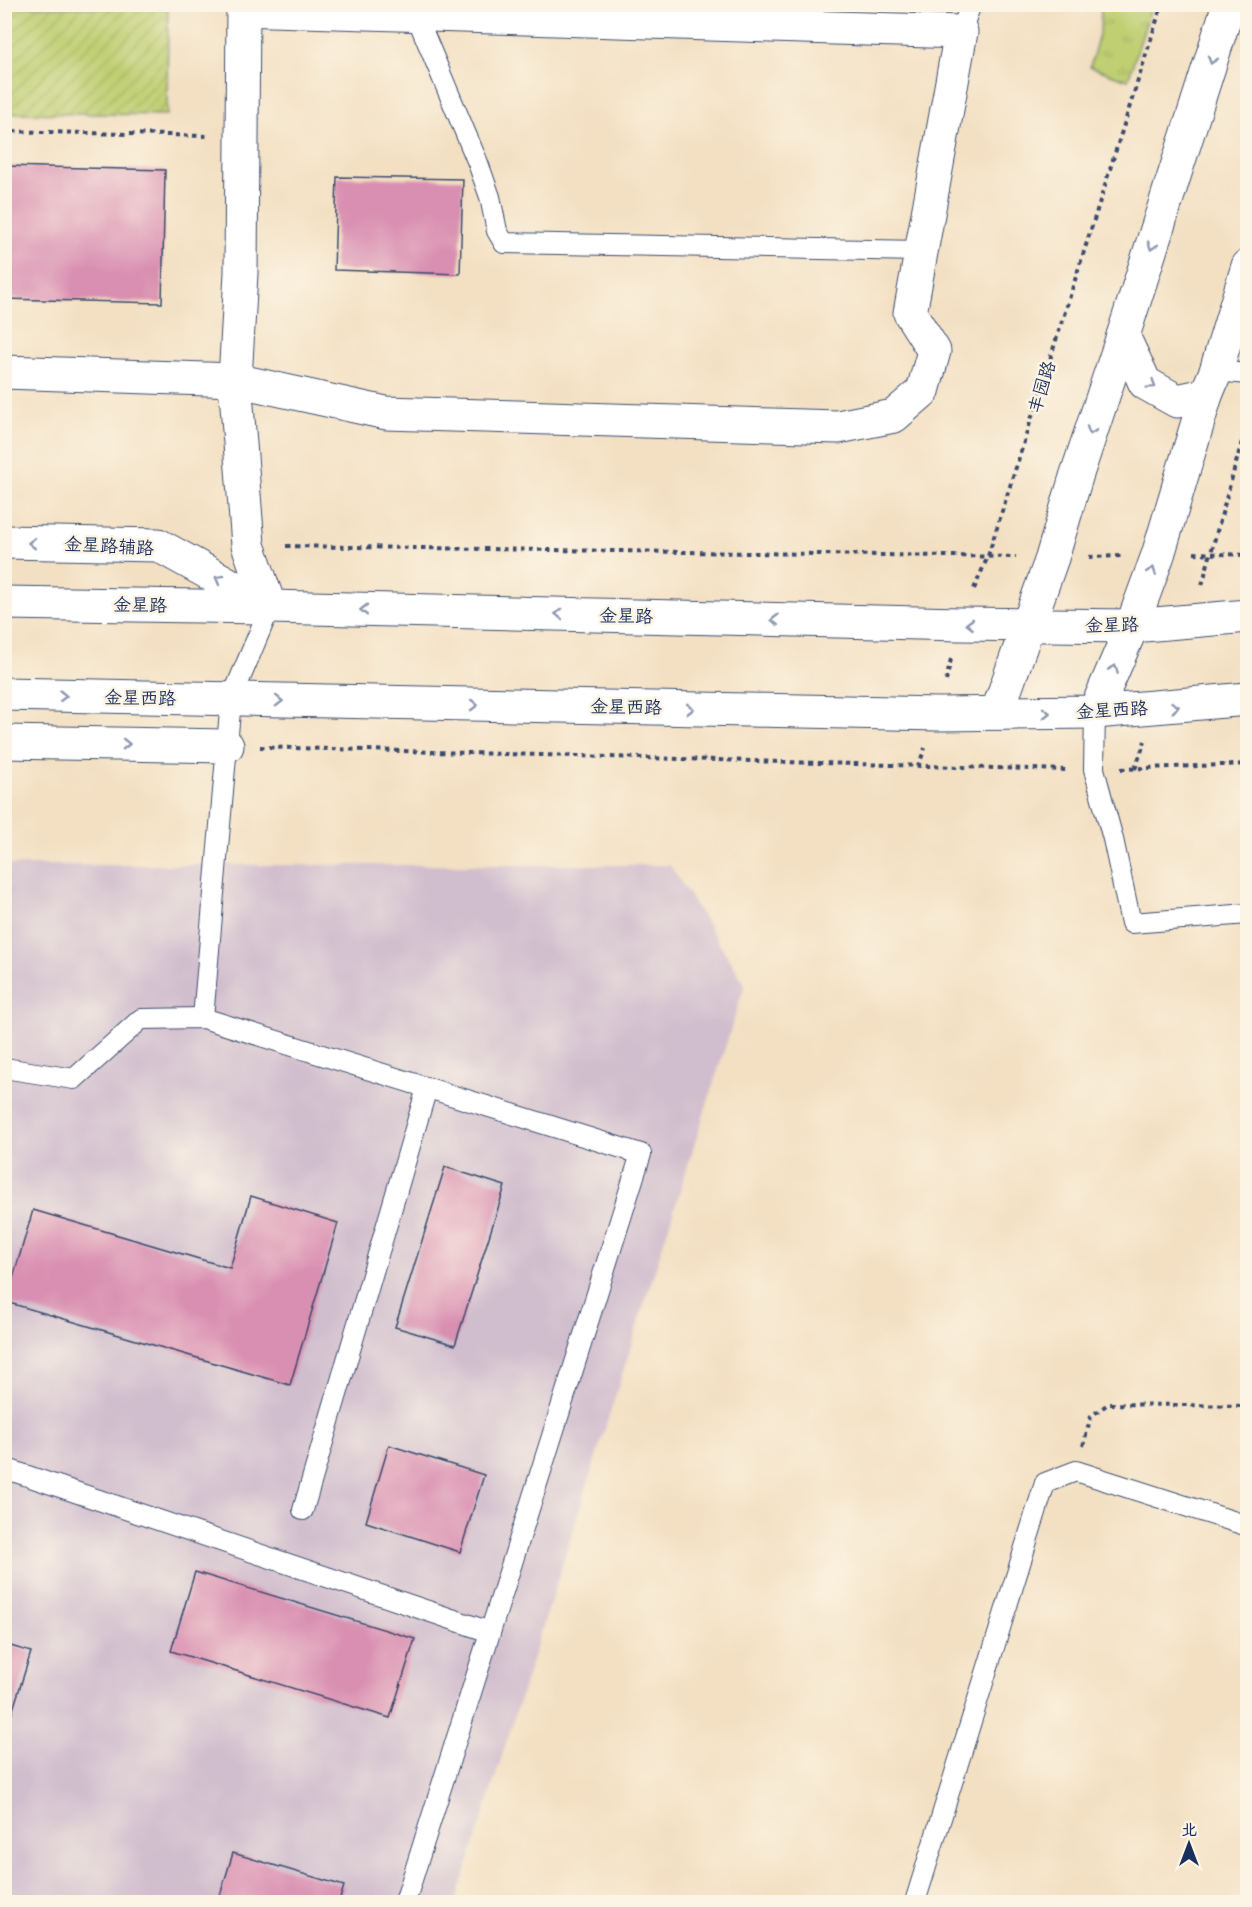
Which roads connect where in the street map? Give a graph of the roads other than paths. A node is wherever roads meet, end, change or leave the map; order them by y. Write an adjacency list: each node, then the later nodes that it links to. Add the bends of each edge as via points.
1 (1229, 4): 7 (main road, one-way to 7)
2 (243, 7): 3 (main road); 10 (main road, via 241,273)
3 (416, 15): 4 (main road); 5 (lane, via 478,163 504,243)
4 (966, 18): 5 (main road)
5 (921, 252): 10 (main road, via 910,313 934,351 923,391 894,416 838,427 386,413)
6 (1248, 266): 11 (main road)
7 (1123, 336): 11 (main road, one-way to 11, via 1145,383 1177,400); 16 (main road, one-way to 16)
8 (4, 372): 10 (main road)
9 (1248, 374): 11 (lane)
10 (235, 380): 14 (main road, via 248,545)
11 (1211, 383): 17 (main road, one-way to 11)
12 (4, 542): 14 (main road, 金星路辅路, one-way to 12, via 158,545)
13 (4, 603): 14 (main road, 金星路)
14 (270, 607): 16 (main road, 金星路, one-way to 14); 20 (lane)
15 (1248, 616): 17 (main road, 金星路)
16 (1029, 624): 17 (main road, 金星路); 22 (main road)
17 (1132, 626): 21 (main road, one-way to 17)
18 (4, 694): 20 (main road, 金星西路, one-way to 20)
19 (1248, 699): 21 (main road, 金星西路, one-way to 19)
20 (231, 700): 22 (main road, 金星西路, one-way to 22); 24 (lane)
21 (1095, 712): 22 (main road, 金星西路, one-way to 21); 25 (lane, via 1094,769 1131,923)
22 (997, 713)
23 (4, 742): 24 (main road, one-way to 24)
24 (227, 746): 26 (lane)
25 (1248, 914)
26 (203, 1018): 27 (lane, via 141,1019 74,1079); 28 (lane)
27 (4, 1068)
28 (427, 1088): 30 (lane); 32 (lane, via 640,1154)
29 (4, 1468): 32 (lane)
30 (303, 1510)
31 (1248, 1526): 34 (lane, via 1076,1471 1045,1483)
32 (490, 1632): 33 (lane)
33 (405, 1902)
34 (915, 1902)

